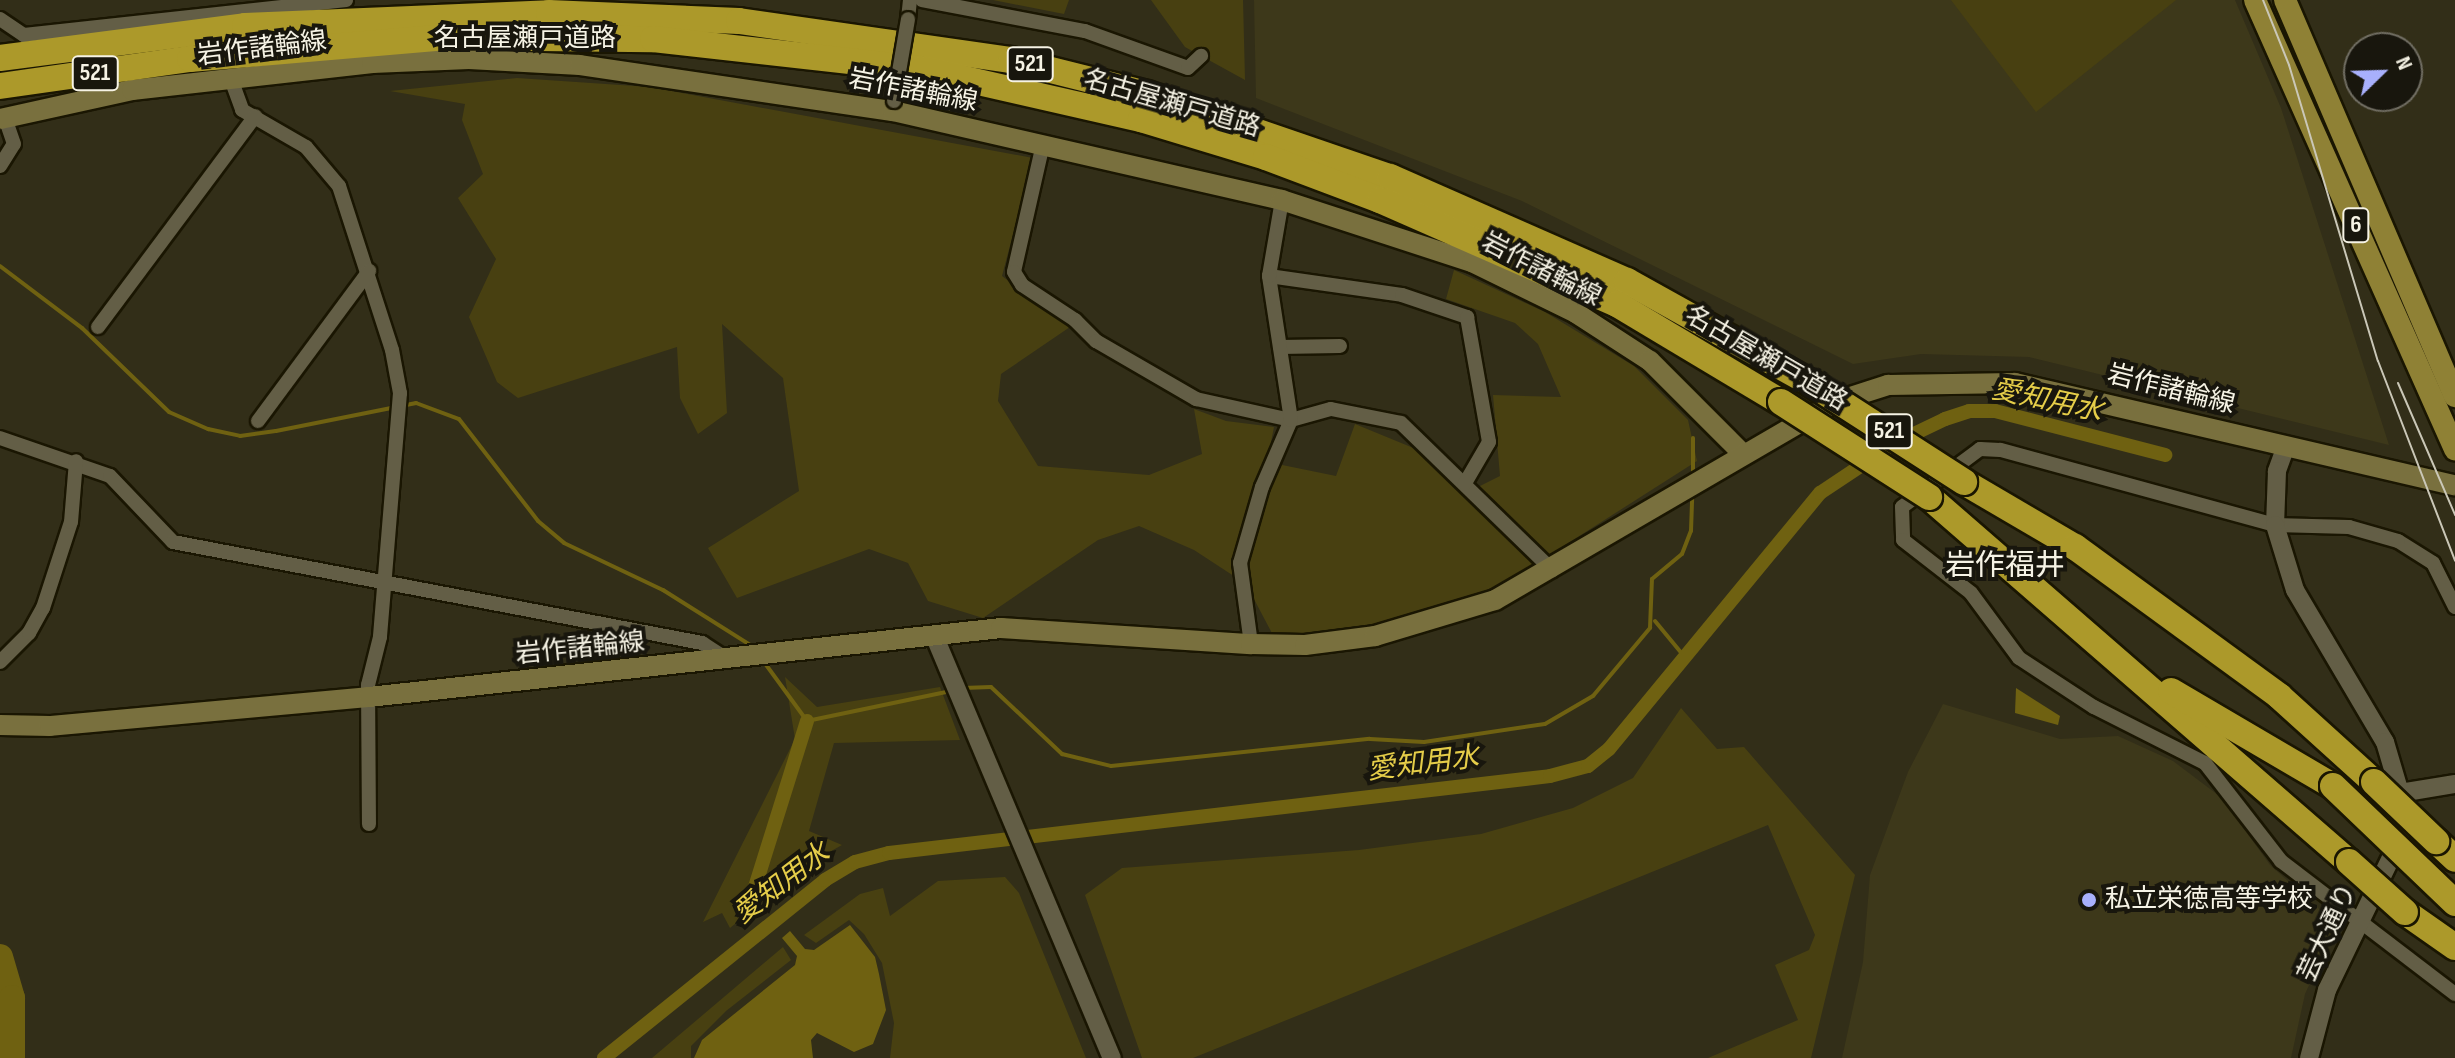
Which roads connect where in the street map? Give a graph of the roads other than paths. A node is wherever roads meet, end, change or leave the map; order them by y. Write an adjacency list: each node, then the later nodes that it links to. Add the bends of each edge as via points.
1 (346, 0): 6 (street, via 24,35)
2 (910, 0): 11 (street, bridge)
3 (922, 0): 7 (street, via 1085,31 1188,68)
4 (2255, 0): 22 (main road, 6)
5 (2285, 0): 22 (main road, 6)
6 (0, 19)
7 (1201, 56)
8 (0, 58): 36 (highway, 名古屋瀬戸道路 / 521, bridge, via 187,33 446,14 652,15 822,30 1011,60 1147,94 1390,177 1627,281 1812,384 2075,547)
9 (231, 79): 11 (main road, 岩作諸輪線, via 372,63 495,60 580,65); 12 (street, via 238,105); 13 (main road, 岩作諸輪線, via 132,90)
10 (0, 86): 40 (highway, 名古屋瀬戸道路 / 521, bridge, via 190,59 447,37 653,39 820,55 1008,86 1266,157 1469,236 1617,304 1929,497)
11 (894, 106): 14 (main road, 岩作諸輪線)
12 (255, 116): 17 (street, via 306,147 328,170); 19 (street)
13 (2, 118): 15 (street, via 14,144)
14 (1043, 144): 16 (main road, 岩作諸輪線); 24 (street, via 1016,279 1096,341 1196,399)
15 (0, 166)
16 (1282, 200): 18 (street); 29 (main road, 岩作諸輪線, via 1472,262 1576,313 1650,361)
17 (369, 271): 25 (street); 35 (street, via 400,393)
18 (1269, 276): 21 (street); 31 (street, via 1402,295 1467,317 1489,442)
19 (98, 327)
20 (1340, 346): 21 (street)
21 (1280, 347): 24 (street)
22 (2430, 365): 23 (main road, 6); 28 (main road, 6)
23 (2455, 396)
24 (1291, 420): 31 (street, via 1331,409 1401,423); 39 (street, via 1262,487 1240,563)
25 (258, 421)
26 (0, 438): 30 (street)
27 (2286, 446): 29 (main road, 岩作諸輪線, via 2101,399 2015,383 1942,380 1888,385 1835,402); 32 (main road, 岩作諸輪線); 33 (street, 芸大通り, via 2277,471)
28 (2455, 450)
29 (1742, 453): 34 (main road, 岩作諸輪線)
30 (76, 461): 35 (street, via 117,481 173,542); 42 (street, via 71,522 43,608 29,633)
31 (1465, 483): 34 (street)
32 (2455, 485)
33 (2275, 525): 37 (street, via 2349,527 2398,541 2433,563); 47 (street, 芸大通り, via 2295,590 2385,742); 52 (street, via 2000,450 1980,449 1902,507 1903,540 1971,593 2019,658 2094,707 2205,763 2281,861)
34 (1552, 570): 39 (main road, 岩作諸輪線, via 1495,600 1406,630 1305,645)
35 (383, 582): 41 (street, via 702,643); 43 (street)
36 (2147, 603): 45 (highway); 49 (highway, bridge, via 2279,696)
37 (2455, 607)
38 (934, 635): 39 (main road, 岩作諸輪線, via 1001,628); 41 (main road, 岩作諸輪線); 55 (street)
39 (1251, 644)
40 (2109, 653): 45 (highway); 53 (highway, bridge, via 2405,912)
41 (738, 660): 43 (main road, 岩作諸輪線)
42 (0, 662)
43 (369, 697): 44 (main road, 岩作諸輪線, via 50,726); 48 (street)
44 (0, 725)
45 (2338, 781): 50 (highway); 51 (highway, bridge)
46 (2455, 784): 47 (street)
47 (2400, 793): 52 (street, 芸大通り, via 2400,839)
48 (369, 824)
49 (2446, 850)
50 (2455, 886)
51 (2455, 903)
52 (2361, 921): 54 (street); 56 (street, 芸大通り, via 2327,990)
53 (2455, 947)
54 (2455, 994)
55 (1112, 1058)
56 (2309, 1058)

